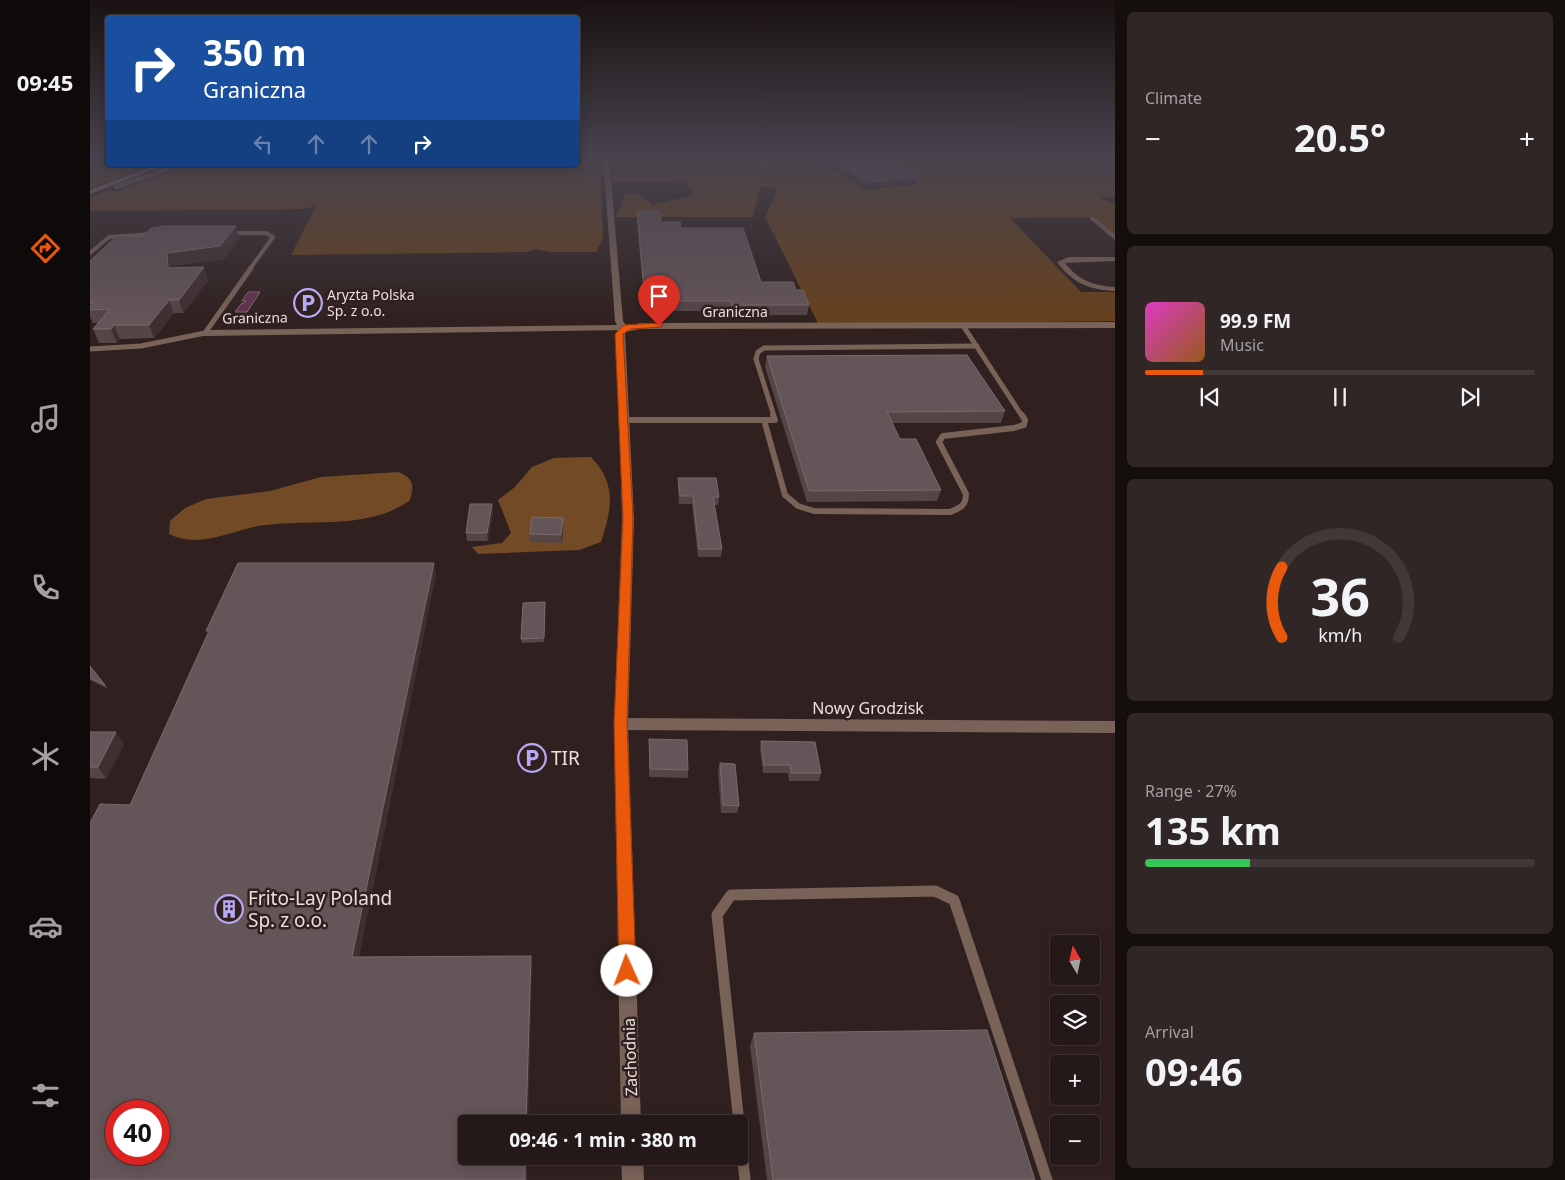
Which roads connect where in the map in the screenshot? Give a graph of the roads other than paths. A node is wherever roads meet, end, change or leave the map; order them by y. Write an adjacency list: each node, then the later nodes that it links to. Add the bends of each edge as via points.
1 (610, 211): 11 (street, Zachodnia, via 618,321)
2 (1092, 218): 5 (street)
3 (221, 233): 12 (lane, via 266,233 273,237)
4 (164, 234): 6 (lane, via 114,235)
5 (1115, 238)
6 (90, 253)
7 (1115, 259): 8 (street, via 1068,259 1060,262 1083,285)
8 (1115, 289)
9 (1115, 325): 10 (street, Graniczna)
10 (964, 327): 11 (street, Graniczna); 13 (lane)
11 (624, 328): 12 (street, Graniczna); 15 (street, Zachodnia, via 619,334)
12 (205, 333): 14 (lane, via 141,346)
13 (977, 346): 16 (lane, via 764,348 756,359 775,420); 16 (lane, via 1025,420 1024,425 1014,429 957,432 943,436 939,442 966,494 962,507 950,512 802,509 785,495)
14 (90, 349)
15 (623, 420): 16 (lane); 17 (street, Zachodnia, via 628,518)
16 (764, 420)
17 (621, 724): 18 (street, Nowy Grodzisk); 19 (street, Zachodnia)
18 (1115, 727)
19 (632, 1115)
20 (632, 1165): 21 (street)
21 (633, 1180)
22 (745, 1180): 23 (lane, via 717,915 731,894 935,891 954,900)
23 (1047, 1180)

